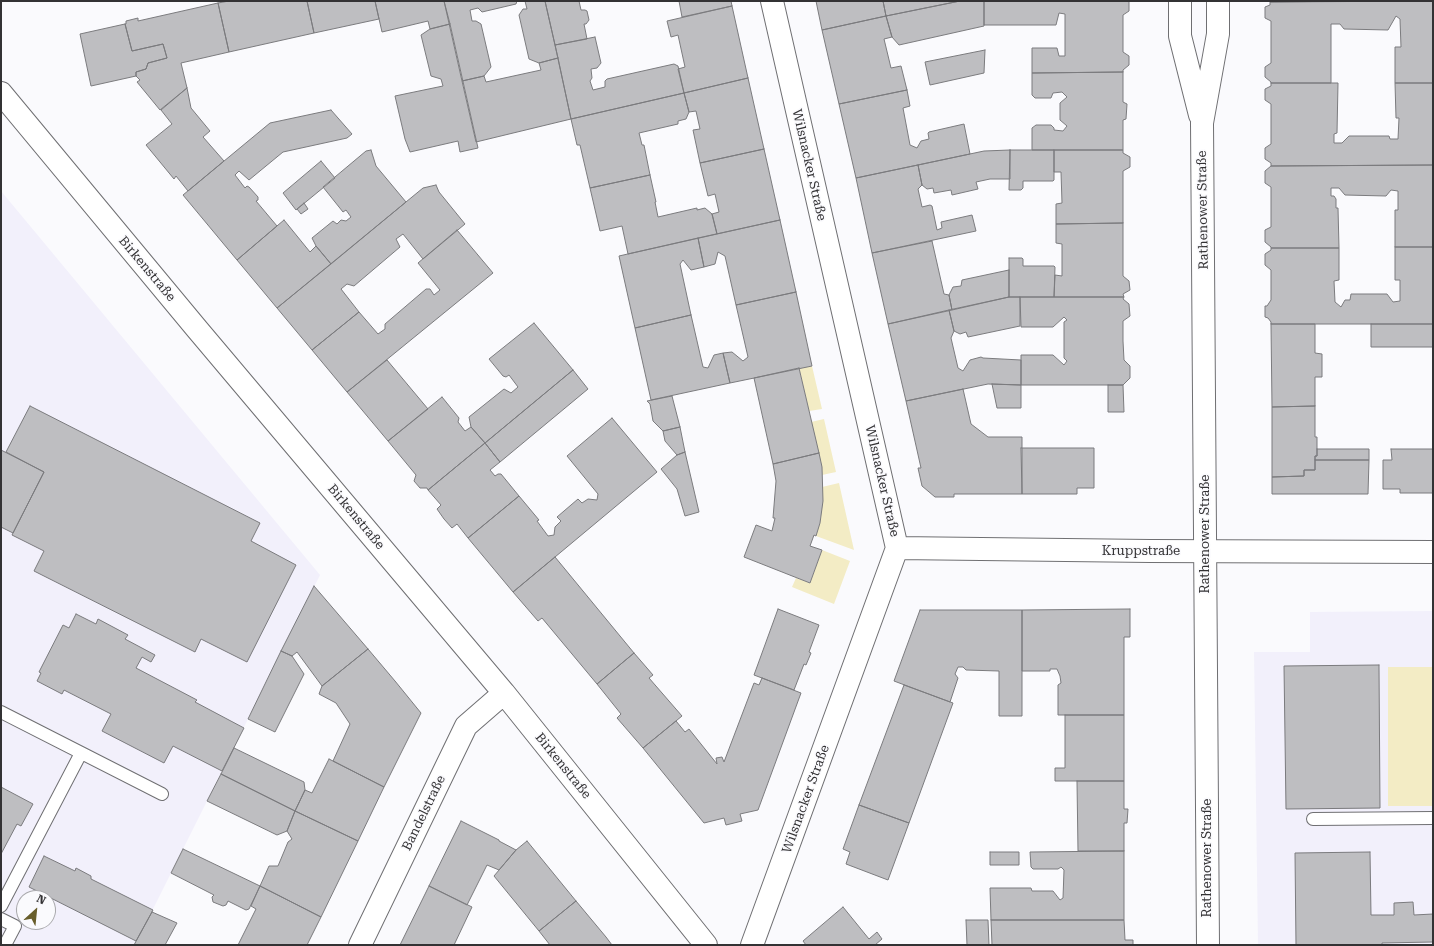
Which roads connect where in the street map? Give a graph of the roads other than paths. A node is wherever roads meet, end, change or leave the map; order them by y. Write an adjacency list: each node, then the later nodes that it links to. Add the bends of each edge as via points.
1 (772, 1): 6 (street, Wilsnacker Straße)
2 (1180, 1): 5 (street, Rathenower Straße, via 1180,36)
3 (1218, 1): 5 (street, Rathenower Straße, via 1218,34)
4 (1, 93): 9 (street, Birkenstraße)
5 (1202, 124): 7 (street, Rathenower Straße)
6 (897, 548): 7 (street, Kruppstraße); 20 (street, Wilsnacker Straße)
7 (1205, 551): 8 (street, Kruppstraße); 21 (street, Rathenower Straße)
8 (1433, 552)
9 (504, 693): 18 (street, Bandelstraße, via 466,726); 19 (street, Birkenstraße)
10 (1, 712): 11 (lane)
11 (81, 753): 12 (lane); 15 (lane)
12 (162, 794)
13 (1433, 818): 14 (lane)
14 (1313, 819)
15 (1, 906)
16 (1, 919): 17 (lane, via 15,926)
17 (5, 945)
18 (360, 945)
19 (706, 945)
20 (752, 945)
21 (1208, 945)

